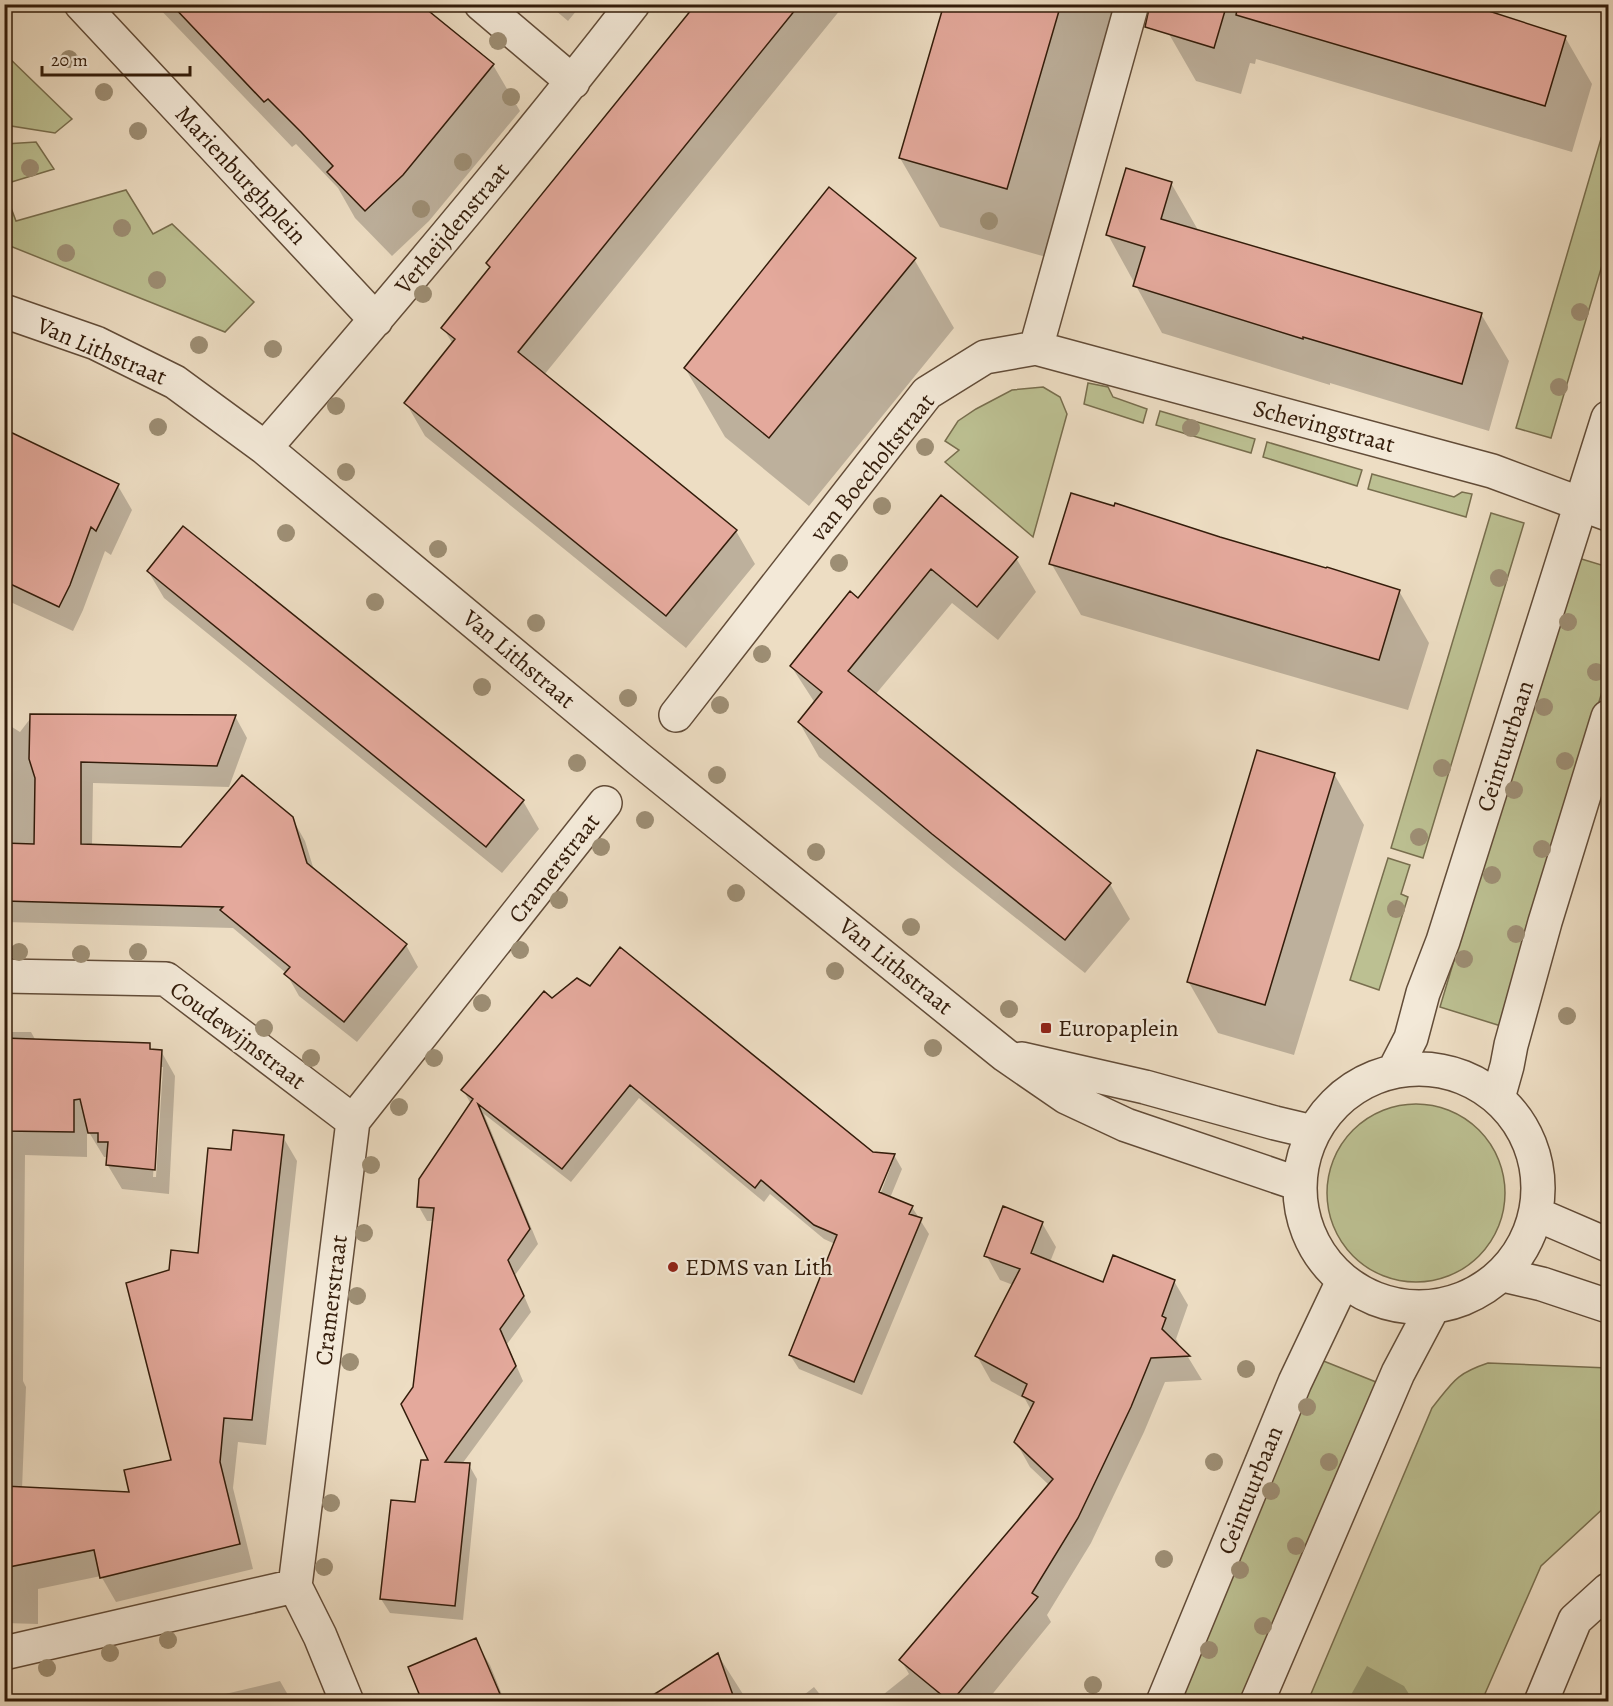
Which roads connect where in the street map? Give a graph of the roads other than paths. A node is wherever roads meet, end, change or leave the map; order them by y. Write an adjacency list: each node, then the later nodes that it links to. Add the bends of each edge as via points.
1 (81, 4): 7 (street, Marienburghplein)
2 (481, 4): 5 (street)
3 (633, 4): 5 (street, Verheijdenstraat)
4 (1132, 4): 8 (street)
5 (573, 82): 7 (street, Verheijdenstraat)
6 (4, 311): 10 (street, Van Lithstraat, via 96,343 175,382)
7 (376, 320): 10 (street, Verheijdenstraat)
8 (1036, 348): 11 (street, Schevingstraat, via 1492,471); 12 (street, van Boecholtstraat, via 985,357 927,393)
9 (1608, 418): 11 (street, Ceintuurbaan)
10 (265, 448): 17 (street, Van Lithstraat, via 640,760)
11 (1595, 509): 18 (street, Ceintuurbaan, via 1423,993 1411,1038)
12 (676, 715)
13 (1608, 717): 14 (street)
14 (1602, 760): 19 (street, via 1545,922)
15 (605, 803): 20 (street, Cramerstraat)
16 (4, 976): 20 (street, Coudewijnstraat, via 166,979)
17 (1005, 1055): 21 (street, Van Lithstraat); 22 (street, Van Lithstraat, via 1066,1097 1126,1125)
18 (1394, 1071): 19 (street, via 1420,1068 1449,1072 1475,1082); 21 (street, via 1352,1088 1328,1109)
19 (1498, 1098): 23 (street, via 1520,1122 1534,1152 1539,1185)
20 (353, 1121): 29 (street, Cramerstraat)
21 (1313, 1132): 22 (street)
22 (1299, 1184): 26 (street, via 1304,1222 1318,1253)
23 (1536, 1214): 24 (street); 25 (street, via 1522,1250)
24 (1608, 1245)
25 (1503, 1275): 27 (street); 28 (street, via 1477,1293)
26 (1343, 1281): 28 (street, via 1370,1298 1401,1306); 33 (street, Ceintuurbaan, via 1295,1382)
27 (1608, 1306)
28 (1433, 1307): 34 (street, via 1398,1373)
29 (295, 1586): 31 (street); 32 (street, via 321,1636)
30 (1608, 1590): 35 (street, via 1575,1620)
31 (4, 1653)
32 (347, 1701)
33 (1163, 1701)
34 (1257, 1701)
35 (1541, 1701)

